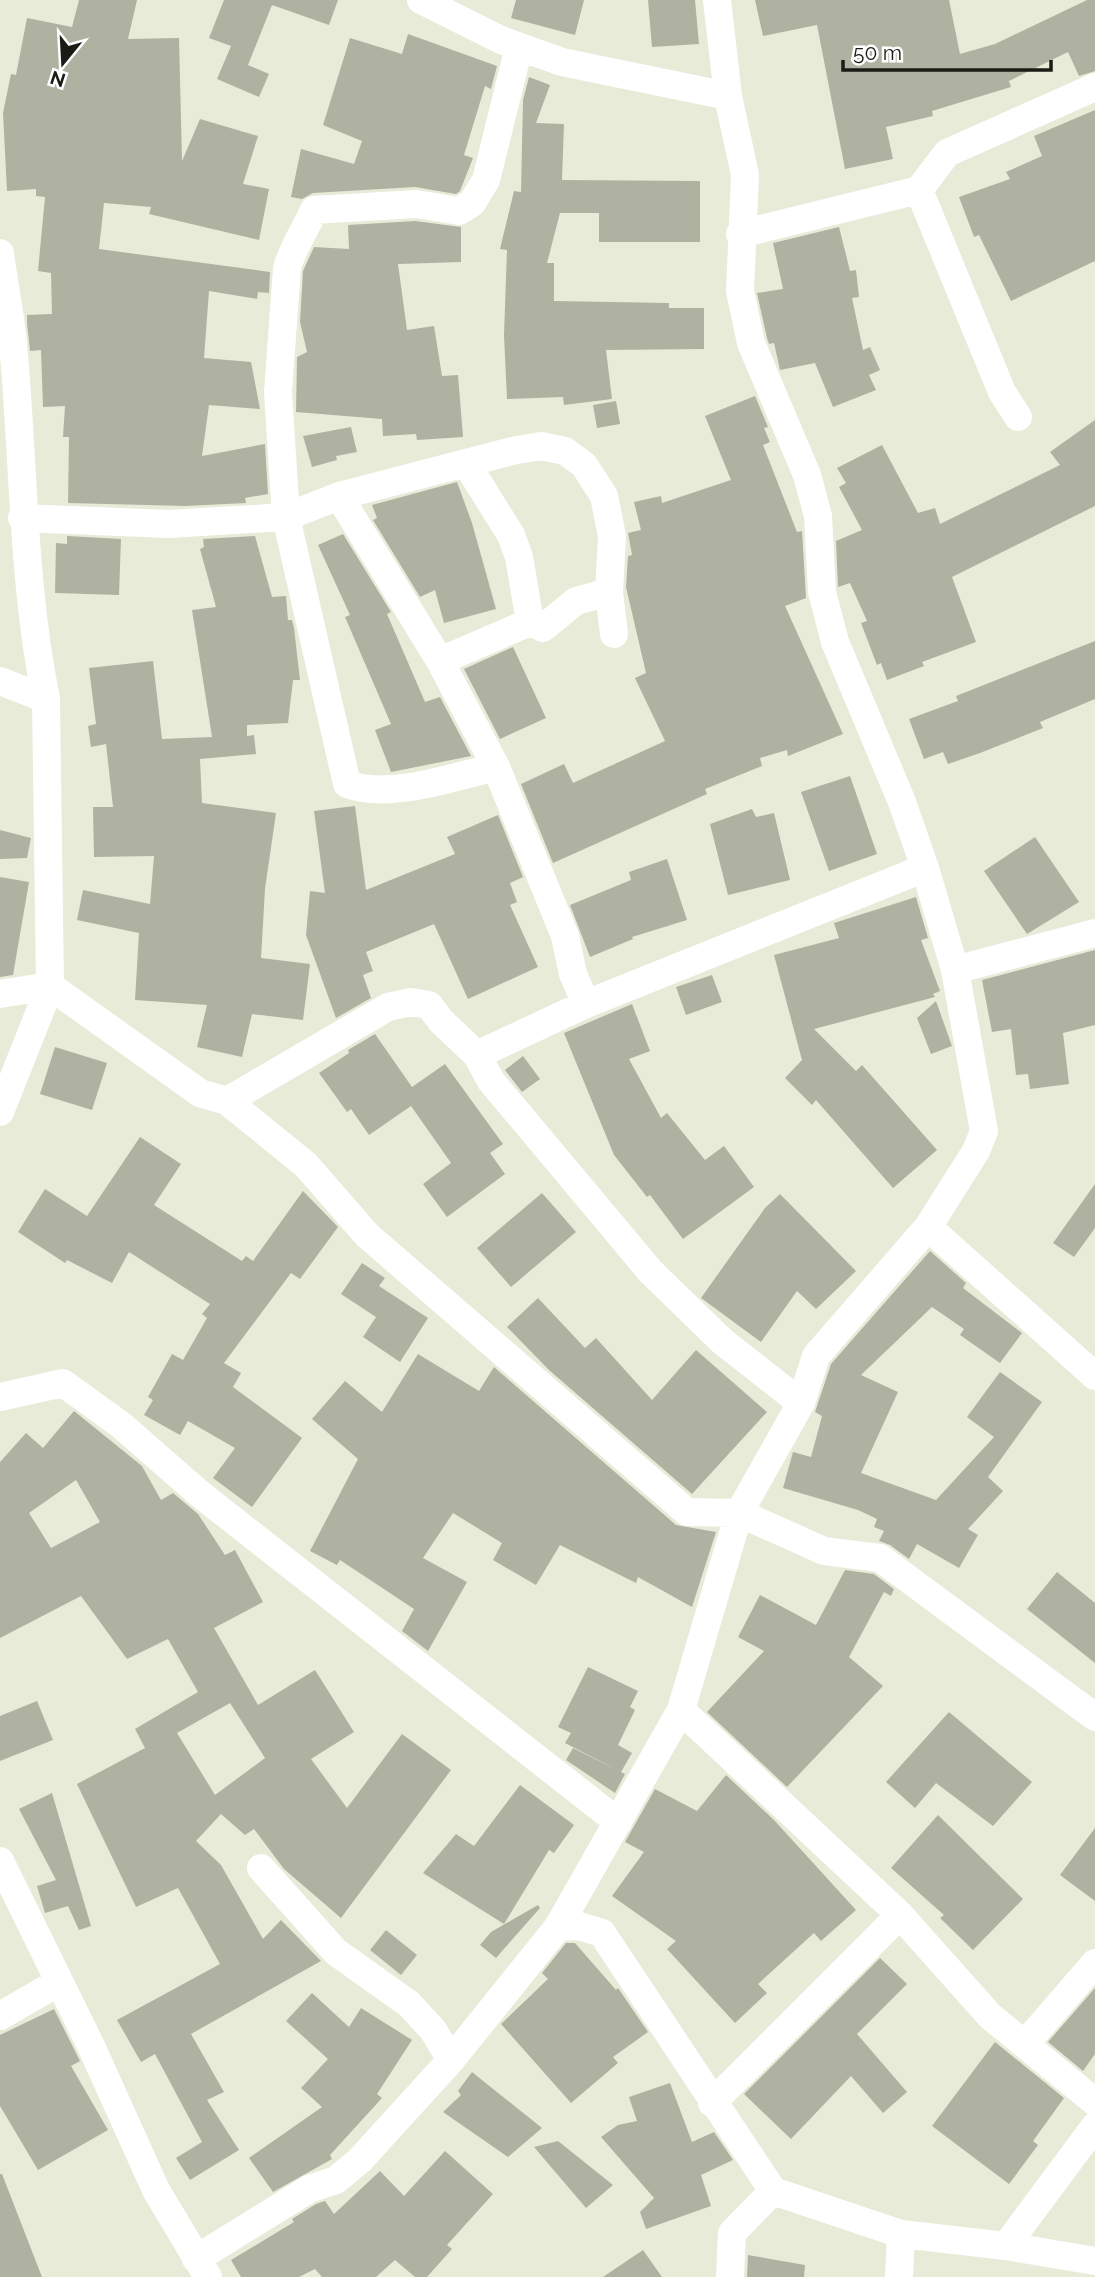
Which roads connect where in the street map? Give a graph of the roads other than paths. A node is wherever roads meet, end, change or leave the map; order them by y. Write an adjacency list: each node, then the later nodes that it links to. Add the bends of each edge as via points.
1 (422, 0): 3 (street)
2 (717, 0): 5 (street)
3 (519, 47): 5 (street, via 562,62); 12 (street, via 486,180 472,203 458,211 416,204 314,210 303,236 292,248 278,392)
4 (1095, 87): 6 (street, via 947,153)
5 (727, 96): 7 (street, via 745,175)
6 (919, 190): 7 (street); 9 (street, via 1002,392)
7 (740, 234): 21 (street, via 740,291 751,343 807,475 818,516 822,592 835,642)
8 (0, 253): 13 (street, via 13,342)
9 (1018, 417)
10 (466, 463): 11 (street); 14 (street, via 541,446 565,451 584,465 604,496 612,536); 15 (street, via 511,536)
11 (339, 496): 12 (street); 17 (street)
12 (286, 517): 13 (street, via 169,524); 20 (street, via 347,785 364,791 390,790)
13 (22, 518): 19 (street, via 36,653)
14 (609, 592): 15 (street, via 576,601 543,628); 16 (street)
15 (530, 622): 17 (street)
16 (614, 634)
17 (440, 661): 20 (street)
18 (0, 681): 19 (street)
19 (46, 699): 24 (street)
20 (496, 767): 26 (street, via 560,924)
21 (925, 868): 23 (street); 26 (street)
22 (1095, 933): 23 (street)
23 (955, 970): 30 (street, via 984,1131)
24 (50, 986): 25 (street); 28 (street, via 200,1093); 29 (street)
25 (0, 994)
26 (586, 1004): 27 (street)
27 (477, 1055): 28 (street, via 429,1005 411,1002 388,1007); 33 (street, via 491,1081 651,1272 722,1341)
28 (227, 1101): 34 (street, via 306,1165 368,1236 669,1499 687,1512)
29 (0, 1112)
30 (928, 1227): 31 (street); 33 (street, via 816,1356)
31 (1095, 1376)
32 (0, 1397): 37 (street, via 63,1382)
33 (801, 1403): 34 (street)
34 (739, 1513): 35 (street); 36 (street, via 824,1551 880,1558)
35 (681, 1710): 37 (street); 40 (street)
36 (1095, 1717)
37 (618, 1822): 41 (street)
38 (0, 1861): 43 (street)
39 (261, 1868): 46 (street, via 336,1952 409,2004 433,2030)
40 (900, 1915): 45 (street, via 990,2016); 48 (street)
41 (558, 1927): 46 (street); 48 (street, via 579,1926 601,1933)
42 (1095, 1962): 45 (street)
43 (60, 1982): 44 (street); 54 (street, via 156,2190)
44 (0, 2016)
45 (1025, 2044): 47 (street)
46 (451, 2060): 54 (street, via 360,2160 336,2180 309,2189)
47 (1095, 2102)
48 (712, 2103): 50 (street)
49 (1095, 2126): 52 (street)
50 (773, 2190): 51 (street); 55 (street, via 732,2233)
51 (901, 2234): 52 (street); 56 (street)
52 (1006, 2246): 53 (street)
53 (1095, 2261)
54 (202, 2268)
55 (730, 2277)
56 (899, 2277)

